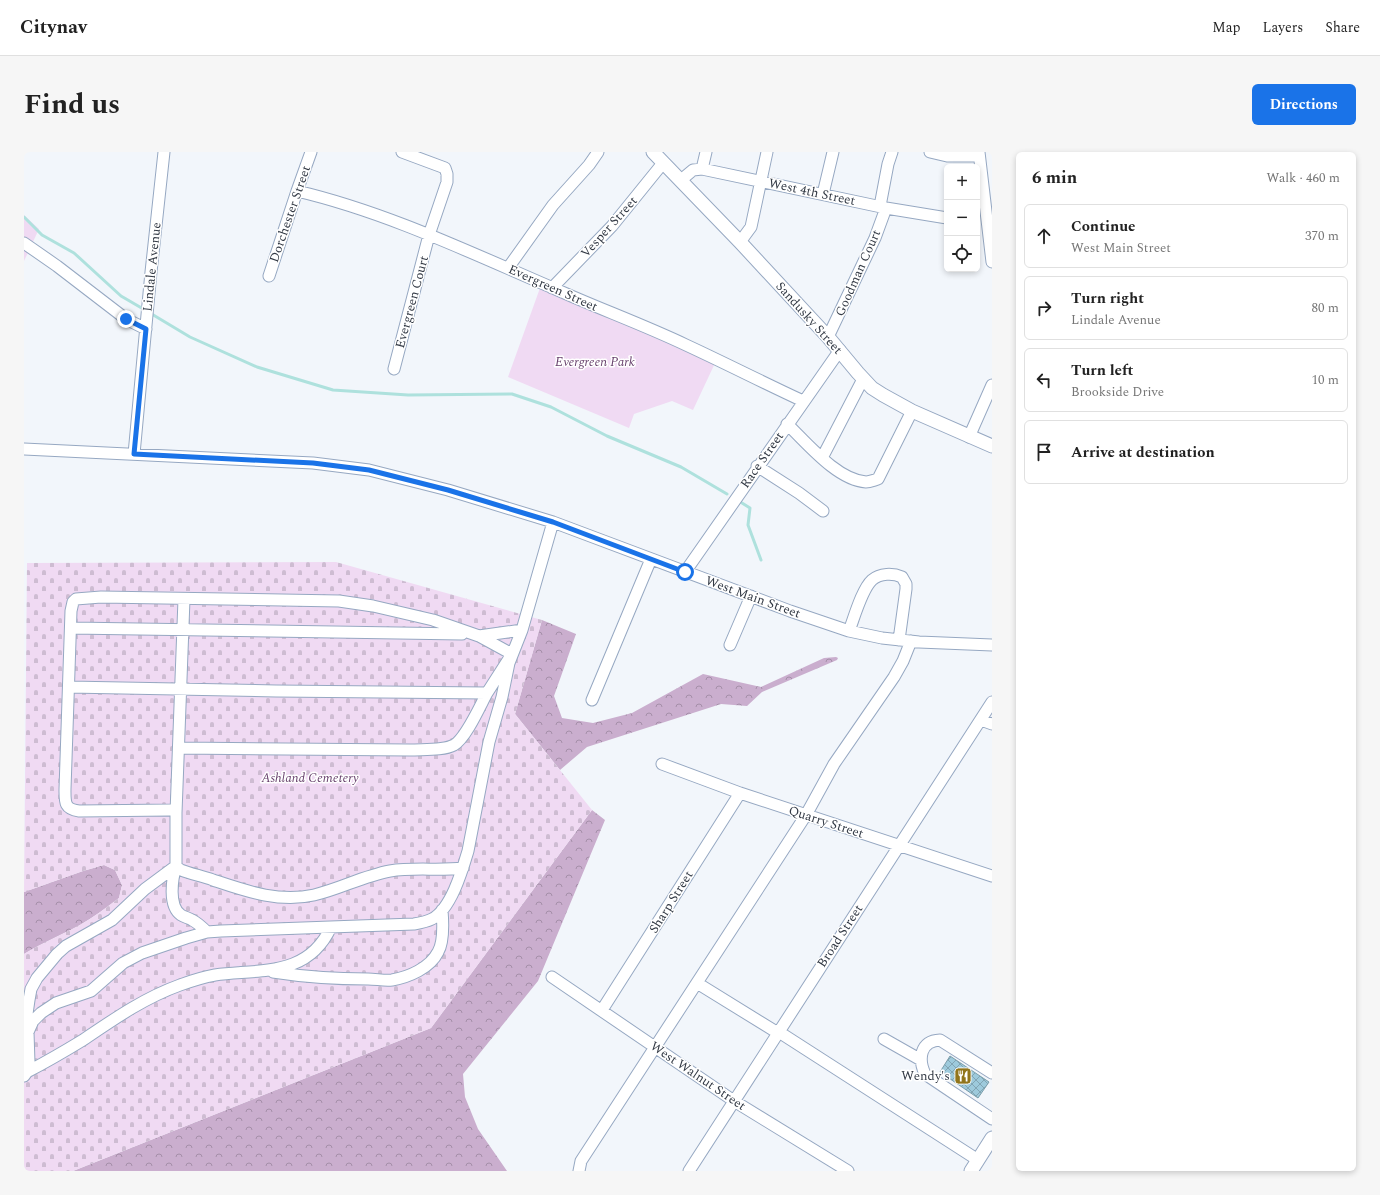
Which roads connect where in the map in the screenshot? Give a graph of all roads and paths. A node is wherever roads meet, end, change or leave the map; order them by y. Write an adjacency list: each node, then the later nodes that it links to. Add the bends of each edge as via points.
1 (164, 152): 29 (street, Lindale Avenue)
2 (312, 152): 16 (street, Dorchester Street)
3 (402, 152): 22 (street, Evergreen Court, via 445,168 447,174)
4 (598, 152): 26 (street, via 553,206)
5 (652, 152): 12 (main road, Sandusky Street)
6 (706, 152): 13 (street)
7 (768, 152): 15 (street)
8 (833, 152): 17 (street)
9 (892, 152): 18 (street, Goodman Court, via 888,164)
10 (930, 152): 11 (street, via 947,156)
11 (979, 154): 21 (street)
12 (663, 163): 14 (main road, Sandusky Street); 28 (street, Vesper Street, via 612,226)
13 (702, 169): 14 (street, via 693,170); 15 (street, West 4th Street)
14 (681, 180): 23 (main road, Sandusky Street)
15 (761, 182): 17 (street, West 4th Street); 23 (street, via 751,227)
16 (296, 191): 22 (street, Evergreen Street, via 359,208); 27 (street, Dorchester Street)
17 (823, 194): 18 (street, West 4th Street)
18 (883, 207): 19 (street, West 4th Street); 30 (street, Goodman Court, via 875,238)
19 (944, 217)
20 (980, 224): 21 (street)
21 (990, 226): 25 (street)
22 (429, 235): 26 (street, Evergreen Street); 32 (street, Evergreen Court)
23 (740, 242): 30 (main road, Sandusky Street)
24 (24, 243): 29 (street, via 120,315)
25 (992, 262)
26 (508, 268): 28 (street, Evergreen Street)
27 (269, 276)
28 (552, 288): 35 (street, Evergreen Street, via 686,344)
29 (146, 326): 41 (street, Lindale Avenue)
30 (828, 337): 31 (main road, Sandusky Street)
31 (840, 350): 33 (main road, Sandusky Street); 35 (street, Race Street)
32 (394, 369)
33 (863, 380): 36 (main road, Sandusky Street, via 883,396); 42 (street)
34 (992, 385): 38 (street)
35 (803, 402): 37 (street, Race Street)
36 (912, 411): 38 (main road, Sandusky Street); 42 (street, via 878,479 865,482 848,477)
37 (787, 424): 42 (street); 43 (street, Race Street)
38 (970, 437): 39 (main road, Sandusky Street)
39 (992, 446)
40 (24, 449): 41 (street, West Main Street)
41 (134, 454): 45 (street, West Main Street, via 313,463 369,470 448,490)
42 (822, 458)
43 (758, 466): 44 (street); 47 (street, Race Street)
44 (823, 512)
45 (553, 522): 46 (street, West Main Street); 52 (street)
46 (651, 559): 47 (street, West Main Street); 63 (street)
47 (685, 572): 48 (street, West Main Street)
48 (751, 596): 53 (street, West Main Street); 57 (street)
49 (184, 599): 50 (street, via 76,599 72,605); 51 (street); 54 (street, via 350,602 433,620)
50 (71, 628): 51 (street); 60 (street)
51 (183, 630): 54 (street); 61 (street)
52 (522, 630): 54 (street); 59 (street)
53 (848, 631): 55 (street, West Main Street); 55 (street, via 872,580 882,574 892,574 902,577 906,584)
54 (476, 635): 59 (street)
55 (899, 640): 56 (street, West Main Street)
56 (911, 641): 58 (street, West Main Street); 71 (street, via 894,677 834,764)
57 (730, 645)
58 (992, 645)
59 (512, 654): 62 (street); 74 (street, via 489,742 472,836)
60 (69, 687): 61 (street); 70 (street, via 65,789 67,806 79,811 174,810)
61 (182, 689): 62 (street); 67 (street)
62 (487, 693): 67 (street, via 463,736 454,745 447,747 410,750)
63 (592, 700)
64 (992, 702): 65 (street, Broad Street)
65 (981, 720): 66 (street); 72 (street, Broad Street)
66 (992, 724)
67 (179, 748): 70 (street)
68 (662, 764): 69 (street, Quarry Street)
69 (740, 793): 71 (street, Quarry Street); 83 (street, Sharp Street)
70 (176, 813): 73 (street)
71 (806, 815): 72 (street, Quarry Street); 81 (street)
72 (899, 846): 75 (street, Quarry Street); 85 (street, Broad Street)
73 (176, 866): 74 (street, via 181,870 241,889 289,898 328,891 365,877 391,871); 78 (street, via 173,899 175,908 182,916 193,920); 82 (street, via 145,888 112,920 80,937 56,954 37,978)
74 (463, 868): 76 (street)
75 (992, 876)
76 (442, 910): 77 (street, via 430,920 414,924); 79 (street, via 443,927 439,952 422,969 409,976 391,980 348,979 297,976)
77 (331, 927): 78 (street); 79 (street, via 323,943 306,958)
78 (207, 932): 84 (street, via 168,943 131,959 91,991 63,1000 41,1014 33,1021)
79 (269, 971): 90 (street, via 213,975 152,996)
80 (552, 977): 83 (street, West Walnut Street)
81 (697, 983): 85 (street); 87 (street)
82 (26, 1002): 84 (street)
83 (602, 1010): 87 (street, West Walnut Street)
84 (28, 1032): 90 (street, via 29,1063)
85 (778, 1032): 91 (street, Broad Street); 94 (street)
86 (884, 1039): 88 (street)
87 (655, 1047): 91 (street, West Walnut Street); 96 (street, via 581,1161)
88 (921, 1060): 89 (street, via 928,1043 940,1040); 92 (street, via 925,1074)
89 (992, 1073)
90 (26, 1074)
91 (734, 1101): 95 (street, West Walnut Street); 97 (street, Broad Street)
92 (992, 1119)
93 (992, 1138): 94 (main road)
94 (974, 1166)
95 (834, 1167): 98 (street, West Walnut Street)
96 (578, 1171)
97 (689, 1171)
98 (848, 1171)

